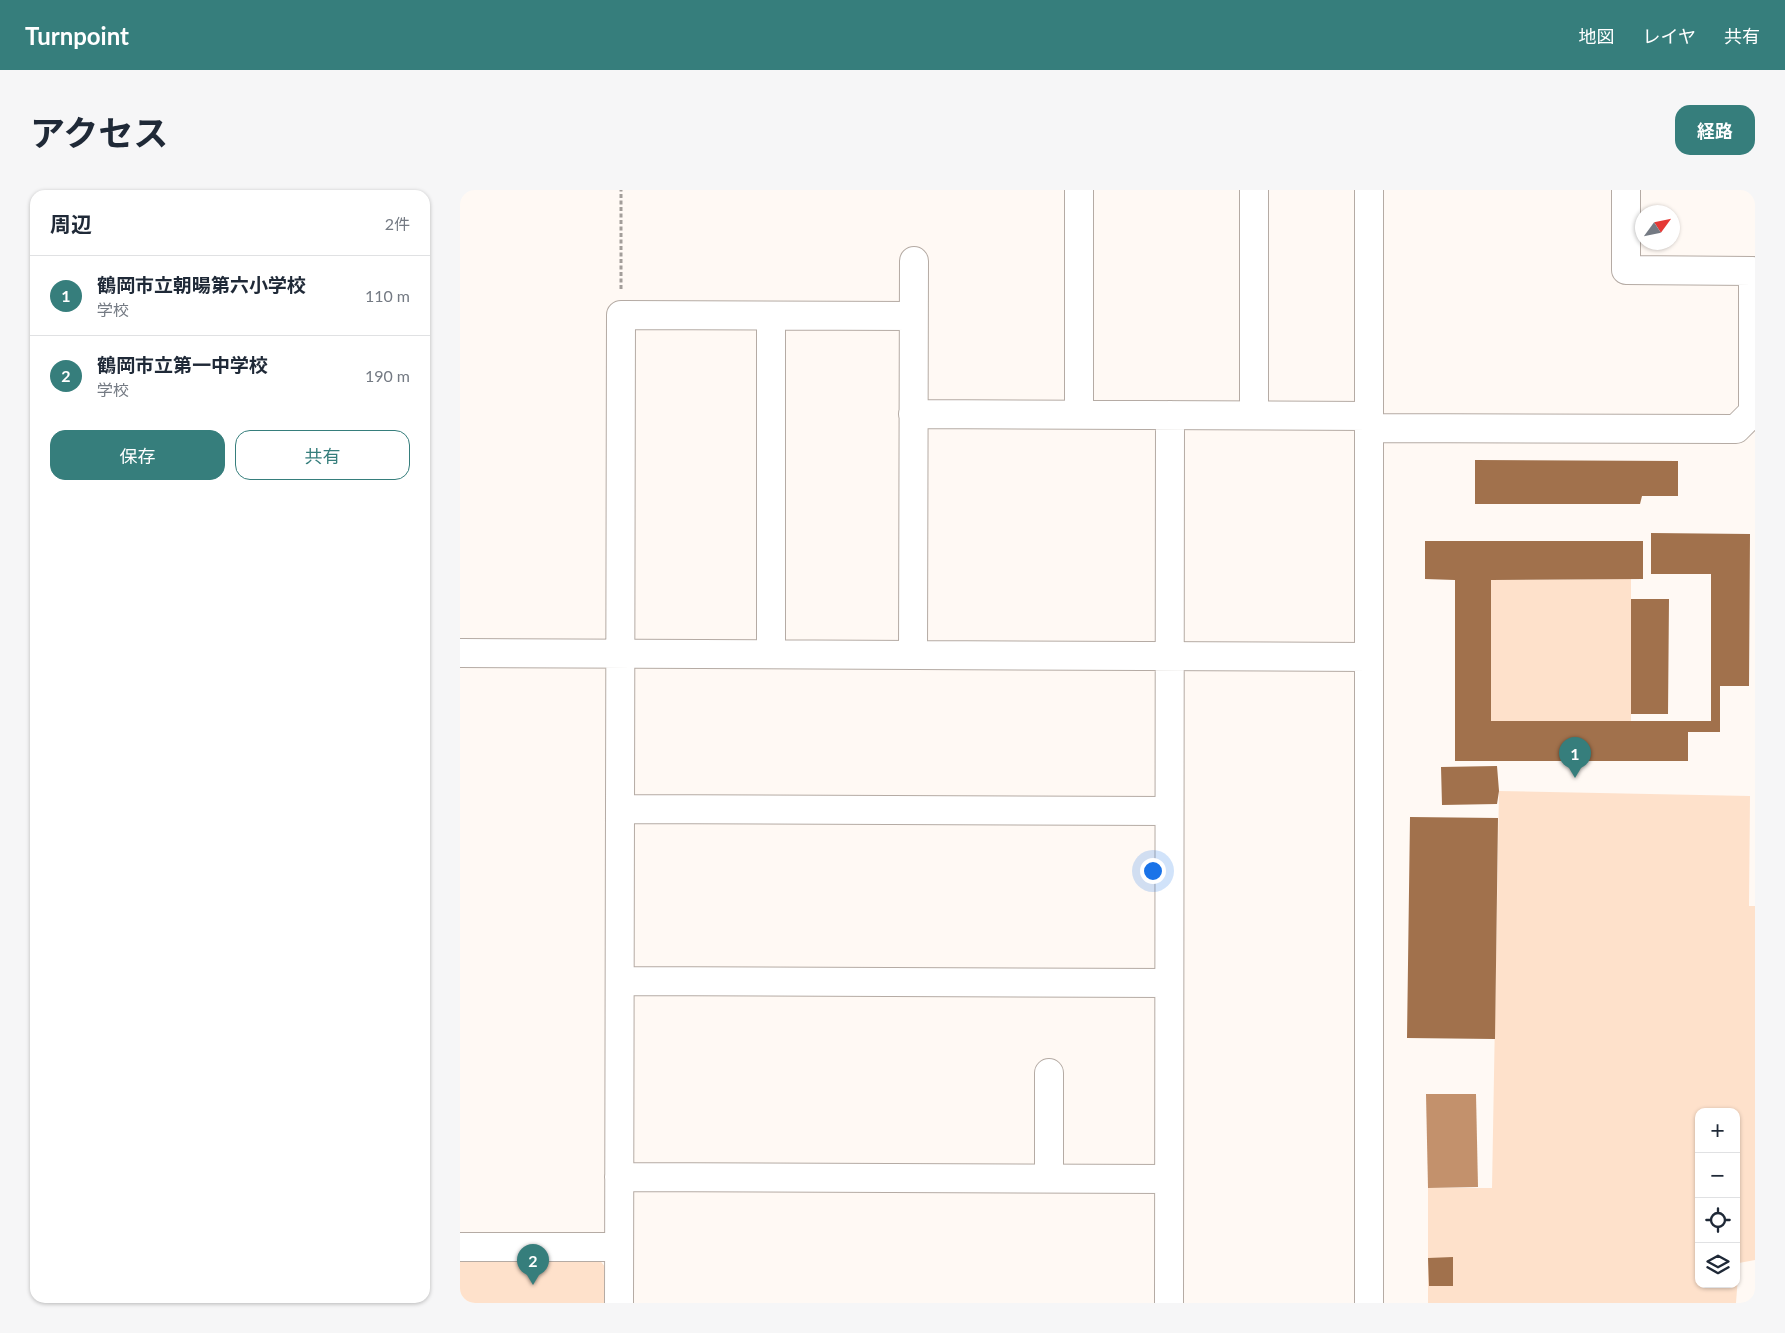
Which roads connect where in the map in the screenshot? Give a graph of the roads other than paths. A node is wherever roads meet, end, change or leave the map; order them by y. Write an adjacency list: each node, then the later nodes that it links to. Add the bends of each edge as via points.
1 (1079, 190): 10 (street)
2 (1254, 190): 12 (street)
3 (1369, 190): 13 (street)
4 (1626, 190): 8 (street, via 1626,270 1753,271)
5 (914, 261): 7 (street)
6 (771, 316): 7 (street); 15 (street, via 621,315); 16 (street)
7 (914, 316): 9 (street)
8 (1754, 348): 13 (street, via 1753,412 1736,428)
9 (913, 414): 10 (street); 17 (street)
10 (1079, 414): 11 (street)
11 (1170, 415): 12 (street); 18 (street)
12 (1254, 415): 13 (street)
13 (1369, 422): 19 (street)
14 (460, 653): 15 (street)
15 (620, 654): 16 (street); 20 (street)
16 (771, 654): 17 (street)
17 (913, 655): 18 (street)
18 (1170, 656): 19 (street); 21 (street)
19 (1369, 657): 32 (street)
20 (620, 809): 21 (street); 22 (street)
21 (1169, 811): 23 (street)
22 (620, 981): 23 (street); 25 (street)
23 (1169, 984): 27 (street)
24 (1049, 1073): 26 (street)
25 (619, 1177): 26 (street); 29 (street)
26 (1049, 1178): 27 (street)
27 (1169, 1179): 31 (street)
28 (460, 1247): 29 (street)
29 (620, 1247): 30 (street)
30 (619, 1303)
31 (1169, 1303)
32 (1368, 1303)

